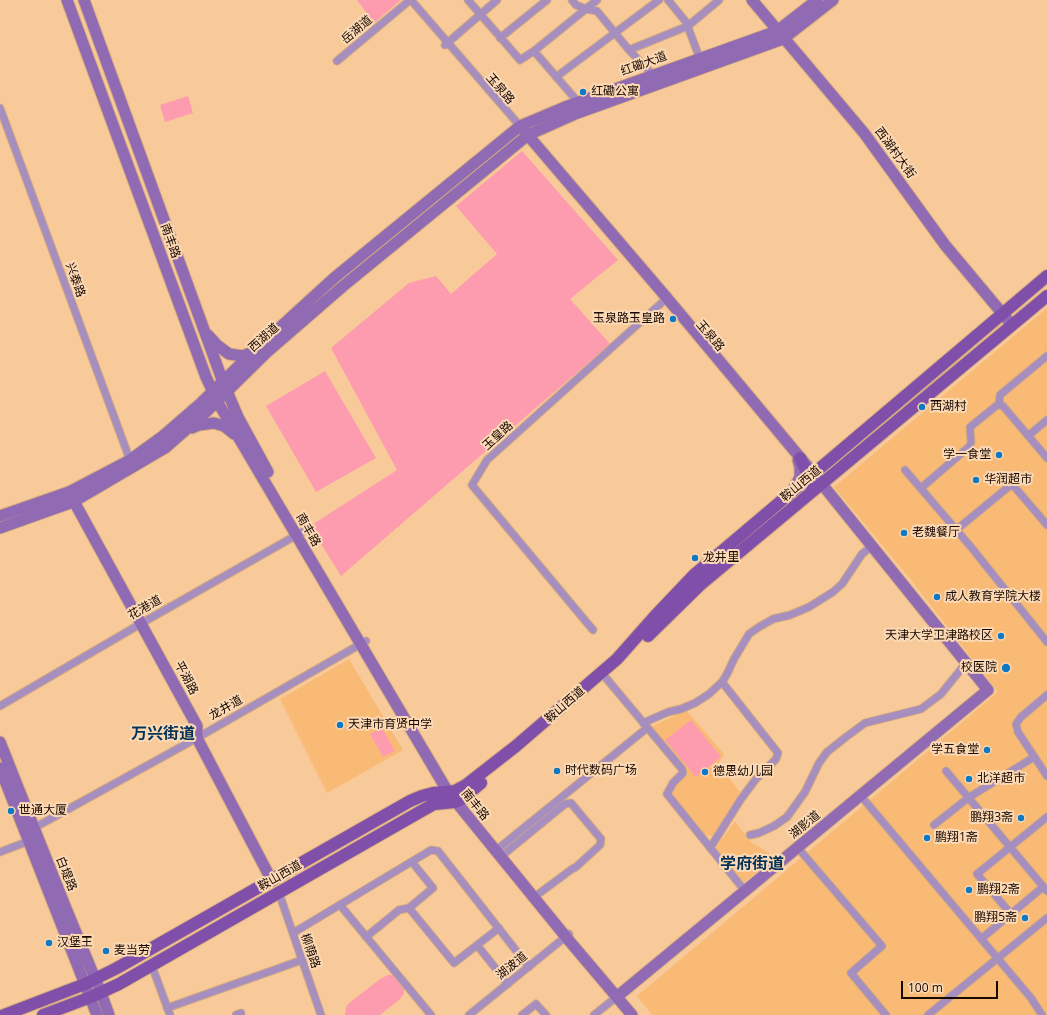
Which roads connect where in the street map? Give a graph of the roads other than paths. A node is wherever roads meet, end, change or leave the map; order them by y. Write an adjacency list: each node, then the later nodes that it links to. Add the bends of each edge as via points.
1 (68, 0): 42 (street, 南丰路)
2 (84, 0): 38 (street, 南丰路)
3 (468, 0): 16 (street)
4 (497, 0): 16 (street)
5 (547, 0): 20 (street)
6 (572, 0): 15 (street, via 576,5)
7 (597, 0): 15 (street)
8 (659, 0): 18 (street)
9 (668, 0): 17 (street)
10 (719, 0): 17 (street)
11 (752, 0): 19 (street, 西湖村大街)
12 (817, 0): 19 (street)
13 (833, 0): 19 (street)
14 (409, 1): 21 (street, 玉泉路); 25 (street, 岳湖道)
15 (586, 9): 18 (street, via 597,11); 23 (street)
16 (480, 14): 20 (street); 21 (street)
17 (688, 26): 22 (street); 24 (street)
18 (616, 34): 22 (street); 26 (street)
19 (780, 35): 24 (street, 红磡大道); 27 (street, 红磡大道); 36 (street, 西湖村大街, via 864,133 945,245)
20 (500, 38): 23 (street, via 520,60)
21 (446, 44): 31 (street, 玉泉路)
22 (629, 50): 27 (street)
23 (534, 52): 26 (street)
24 (700, 59): 27 (street, 红磡大道)
25 (337, 61)
26 (556, 77): 28 (street)
27 (654, 80): 28 (street, 红磡大道); 32 (street, 红磡大道, via 550,125 540,131 535,139)
28 (578, 102): 30 (street, 红磡大道)
29 (0, 108): 50 (street, 兴泰路)
30 (555, 111): 31 (street, 红磡大道); 32 (street, 西湖道, via 535,124)
31 (518, 127): 32 (street, 玉泉路); 39 (street, 西湖道, via 334,278)
32 (530, 140): 35 (street, 玉泉路); 41 (street, 西湖道, via 342,287)
33 (1047, 276): 36 (main road, 鞍山西道)
34 (1047, 296): 37 (main road, 鞍山西道)
35 (666, 300): 49 (street, 玉泉路); 65 (street, 玉皇路, via 488,460 472,484)
36 (1002, 313): 37 (street, 西湖村大街); 52 (main road, 鞍山西道)
37 (1012, 325): 53 (main road, 鞍山西道)
38 (203, 329): 39 (street, via 229,354 243,356); 41 (street, 南丰路)
39 (254, 351): 41 (street, 西湖道)
40 (1047, 356): 43 (street, via 1000,395)
41 (225, 387): 42 (street, 西湖道); 62 (street, 南丰路)
42 (215, 397): 45 (street, 西湖道); 47 (street, 南丰路); 50 (street, 西湖道)
43 (999, 405): 46 (street); 54 (street, via 970,427 970,446)
44 (1047, 420): 46 (street)
45 (184, 432): 47 (street, via 199,425 214,423 229,429); 56 (street, 西湖道, via 159,452)
46 (1028, 436): 48 (street)
47 (241, 442): 62 (street, 南丰路)
48 (1047, 458)
49 (799, 459): 52 (main road); 55 (street, via 800,477)
50 (130, 460): 56 (street, 西湖道)
51 (905, 470): 54 (street)
52 (810, 475): 53 (street); 55 (main road, 鞍山西道); 57 (main road)
53 (820, 485): 57 (main road, 鞍山西道); 63 (street)
54 (921, 488): 61 (street)
55 (793, 490): 81 (main road, 鞍山西道, via 695,574 617,659)
56 (71, 497): 58 (street, 西湖道); 60 (street, 西湖道); 64 (street, 平湖路)
57 (801, 501): 69 (main road, 鞍山西道, via 686,597)
58 (0, 516)
59 (1047, 525): 61 (street, via 1012,484)
60 (0, 528)
61 (956, 530): 66 (street)
62 (299, 534): 64 (street, 花港道); 67 (street, 南丰路)
63 (870, 547): 68 (street); 70 (street, via 833,592 809,607 773,619 749,634)
64 (142, 623): 72 (street, 花港道); 74 (street, 平湖路, via 197,726)
65 (593, 630)
66 (1047, 642)
67 (363, 643): 74 (street, 龙井道); 81 (street, 南丰路)
68 (965, 665): 82 (street, 湖影道, via 987,692); 87 (street, via 940,694 921,709 866,723 846,737 827,752 805,792 787,816 774,826)
69 (606, 678): 73 (street); 81 (main road, 鞍山西道, via 504,765)
70 (722, 682): 73 (street, via 695,704 668,712); 90 (street, via 778,753 776,759 741,799)
71 (1047, 695): 76 (street, via 1020,717 1016,724 1018,732)
72 (0, 706)
73 (645, 726): 90 (street, via 682,769 683,773 667,794); 92 (street)
74 (197, 738): 86 (street, 龙井道); 95 (street, 平湖路)
75 (0, 742): 77 (street, 白堤路)
76 (1034, 757): 80 (street); 83 (street)
77 (3, 760): 86 (street, 白堤路)
78 (0, 768): 88 (street, 白堤路)
79 (946, 771): 83 (street)
80 (1047, 776)
81 (455, 796): 92 (street, 南丰路); 95 (main road, 鞍山西道, via 422,796 410,801); 98 (main road, 鞍山西道, via 434,804); 106 (street, 南丰路)
82 (860, 796): 91 (street, 湖影道); 108 (street)
83 (968, 798): 85 (street); 89 (street)
84 (1047, 817): 89 (street)
85 (934, 826)
86 (34, 828): 114 (street, 白堤路)
87 (750, 834)
88 (29, 841): 93 (street); 114 (street, 白堤路)
89 (1010, 847): 96 (street); 102 (street, via 977,874)
90 (710, 848): 97 (street)
91 (798, 848): 97 (street, 湖影道); 133 (street, via 882,946 851,972)
92 (501, 851): 99 (street, 南丰路); 99 (street, via 565,804 571,803 598,835 601,839 600,845 576,867)
93 (0, 852)
94 (412, 862): 100 (street); 101 (street, via 433,888); 104 (street, via 431,850 438,851)
95 (272, 881): 114 (main road, 鞍山西道)
96 (1045, 889): 102 (street)
97 (745, 891): 117 (street, 湖影道)
98 (279, 893): 105 (street, 柳荫路); 112 (main road, 鞍山西道)
99 (538, 895): 106 (street, 南丰路)
100 (340, 905): 105 (street); 107 (street)
101 (409, 908): 107 (street, via 399,910); 109 (street, via 454,963)
102 (1011, 914): 108 (street)
103 (1047, 918): 110 (street)
104 (499, 928): 109 (street); 113 (street)
105 (293, 933): 111 (street, 柳荫路)
106 (568, 936): 113 (street, 湖波道); 117 (street, 南丰路)
107 (366, 937): 126 (street)
108 (981, 939): 110 (street)
109 (477, 945): 115 (street)
110 (998, 958): 134 (street); 135 (street)
111 (302, 960): 118 (street); 125 (street, 柳荫路)
112 (152, 966): 116 (main road, 鞍山西道); 118 (street)
113 (529, 967): 115 (street, 湖波道)
114 (90, 982): 116 (street, 白堤路); 119 (main road, 鞍山西道)
115 (508, 984): 127 (street, 湖波道)
116 (96, 995): 120 (main road, 鞍山西道); 121 (street, 白堤路); 122 (street, 白堤路)
117 (618, 996): 130 (street); 131 (street, 南丰路); 132 (street, 南丰路)
118 (168, 1012)
119 (4, 1015)
120 (43, 1015)
121 (97, 1015)
122 (109, 1015)
123 (236, 1015): 124 (street)
124 (241, 1015)
125 (321, 1015)
126 (430, 1015)
127 (469, 1015)
128 (522, 1015): 129 (street, via 536,1004)
129 (546, 1015)
130 (594, 1015)
131 (632, 1015)
132 (636, 1015)
133 (886, 1015)
134 (928, 1015)
135 (1042, 1015)

